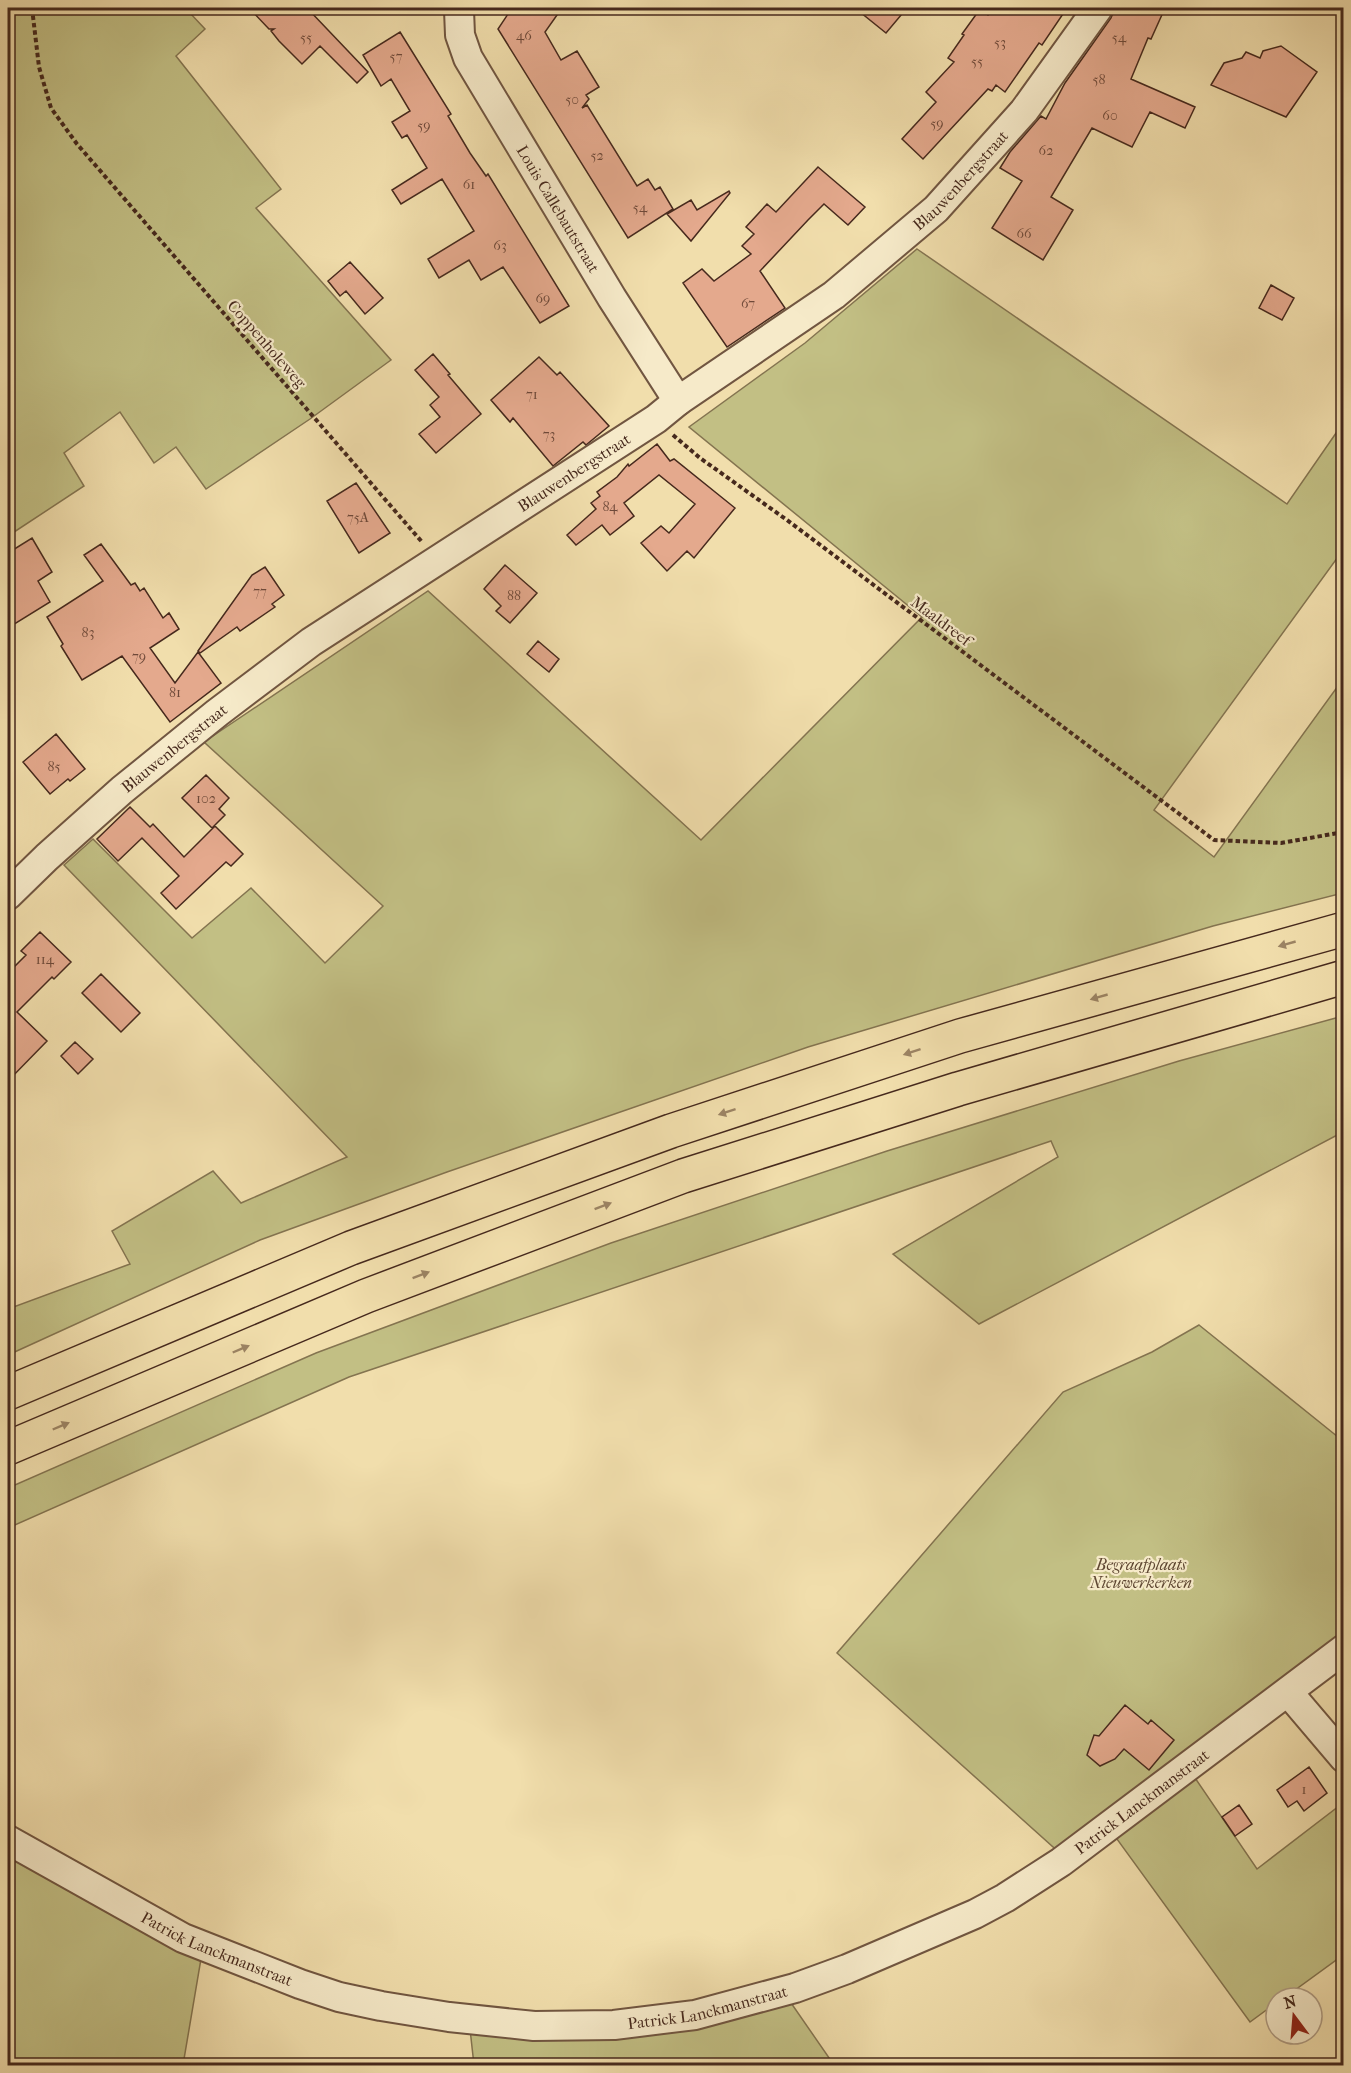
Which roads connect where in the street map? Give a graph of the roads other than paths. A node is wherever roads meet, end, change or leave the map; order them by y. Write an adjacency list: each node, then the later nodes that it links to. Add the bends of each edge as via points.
1 (457, 8): 3 (street, Louis Callebautstraat, via 468,58)
2 (1098, 8): 3 (street, Blauwenbergstraat, via 1024,111 936,209 834,295)
3 (678, 401): 4 (street, Blauwenbergstraat, via 311,642 122,790)
4 (8, 895)
5 (1344, 928): 7 (highway, one-way to 7, via 960,1036 671,1131 351,1248)
6 (1344, 977): 8 (highway, one-way to 6, via 366,1296 683,1176 958,1089)
7 (8, 1393)
8 (8, 1449)
9 (1344, 1649): 10 (street, Patrick Lanckmanstraat)
10 (1288, 1692): 11 (street); 12 (street, Patrick Lanckmanstraat, via 1061,1862 975,1914 795,1988 694,2015 635,2022 572,2027 502,2024 339,1997 183,1938)
11 (1344, 1758)
12 (8, 1840)

